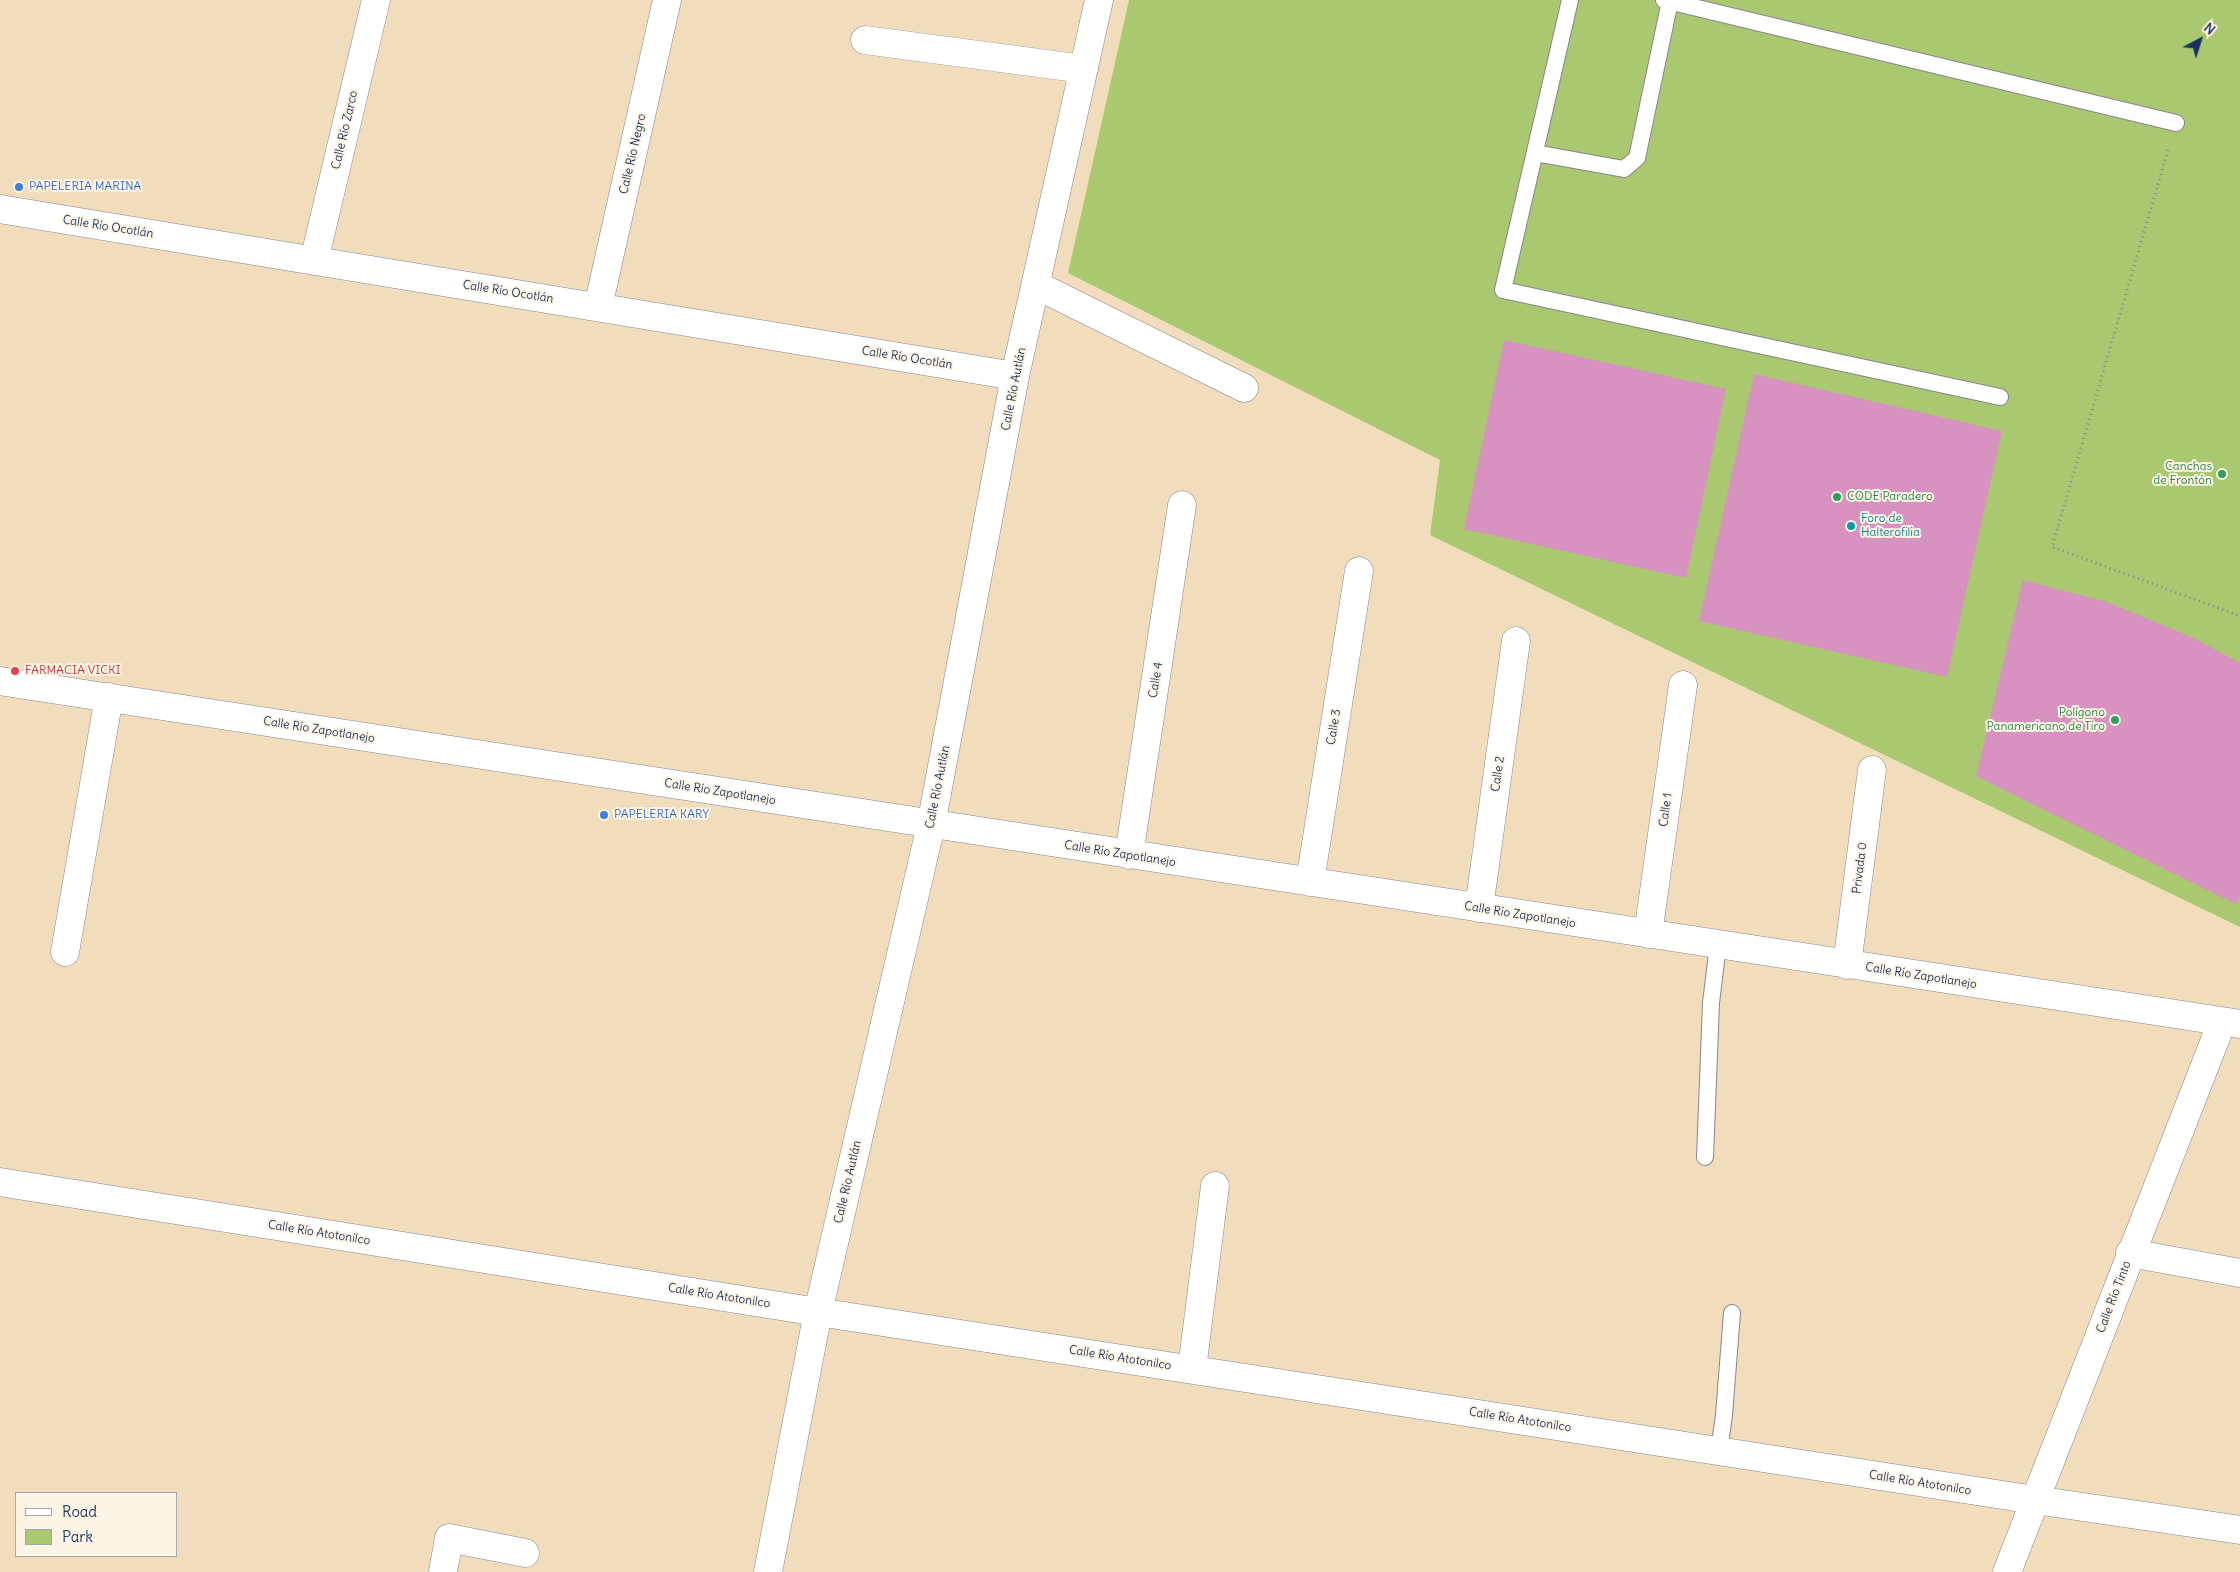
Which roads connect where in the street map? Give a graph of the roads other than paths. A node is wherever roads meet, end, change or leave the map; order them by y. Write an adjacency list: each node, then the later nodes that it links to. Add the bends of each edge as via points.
1 (376, 0): 11 (street, Calle Río Zarco)
2 (667, 0): 13 (street, Calle Río Negro)
3 (1099, 0): 7 (street, Calle Río Autlán)
4 (1570, 0): 9 (lane)
5 (1667, 1): 8 (lane); 9 (lane, via 1636,158 1624,169)
6 (865, 40): 7 (street)
7 (1084, 69): 12 (street, Calle Río Autlán)
8 (2176, 123)
9 (1535, 153): 16 (lane, via 1503,290)
10 (0, 209): 11 (street, Calle Río Ocotlán)
11 (314, 261): 13 (street, Calle Río Ocotlán)
12 (1036, 285): 14 (street, Calle Río Autlán); 15 (street)
13 (598, 307): 14 (street, Calle Río Ocotlán)
14 (1016, 376): 24 (street, Calle Río Autlán)
15 (1244, 388)
16 (2000, 397)
17 (1182, 505): 25 (street, Calle 4)
18 (1359, 572): 26 (street, Calle 3)
19 (1516, 641): 27 (street, Calle 2)
20 (0, 681): 22 (street, Calle Río Zapotlanejo)
21 (1683, 685): 28 (street, Calle 1)
22 (109, 697): 24 (street, Calle Río Zapotlanejo); 30 (street)
23 (1872, 770): 31 (street, Privada 0)
24 (931, 825): 25 (street, Calle Río Zapotlanejo); 38 (street, Calle Río Autlán)
25 (1129, 855): 26 (street, Calle Río Zapotlanejo)
26 (1310, 882): 27 (street, Calle Río Zapotlanejo)
27 (1479, 908): 28 (street, Calle Río Zapotlanejo)
28 (1648, 934): 29 (street, Calle Río Zapotlanejo)
29 (1718, 945): 31 (street, Calle Río Zapotlanejo); 33 (lane, via 1711,1003)
30 (65, 952)
31 (1847, 965): 32 (street, Calle Río Zapotlanejo)
32 (2231, 1023): 36 (street, Calle Río Tinto)
33 (1706, 1157)
34 (0, 1182): 38 (street, Calle Río Atotonilco)
35 (1215, 1186): 40 (street)
36 (2130, 1253): 37 (street); 42 (street, Calle Río Tinto)
37 (2240, 1273)
38 (818, 1312): 40 (street, Calle Río Atotonilco); 46 (street, Calle Río Autlán)
39 (1732, 1313): 41 (lane)
40 (1192, 1369): 41 (street, Calle Río Atotonilco)
41 (1719, 1451): 42 (street, Calle Río Atotonilco)
42 (2034, 1500): 43 (street, Calle Río Atotonilco); 47 (street, Calle Río Tinto)
43 (2240, 1530)
44 (525, 1553): 45 (street, via 449,1538)
45 (443, 1572)
46 (768, 1572)
47 (2006, 1572)

